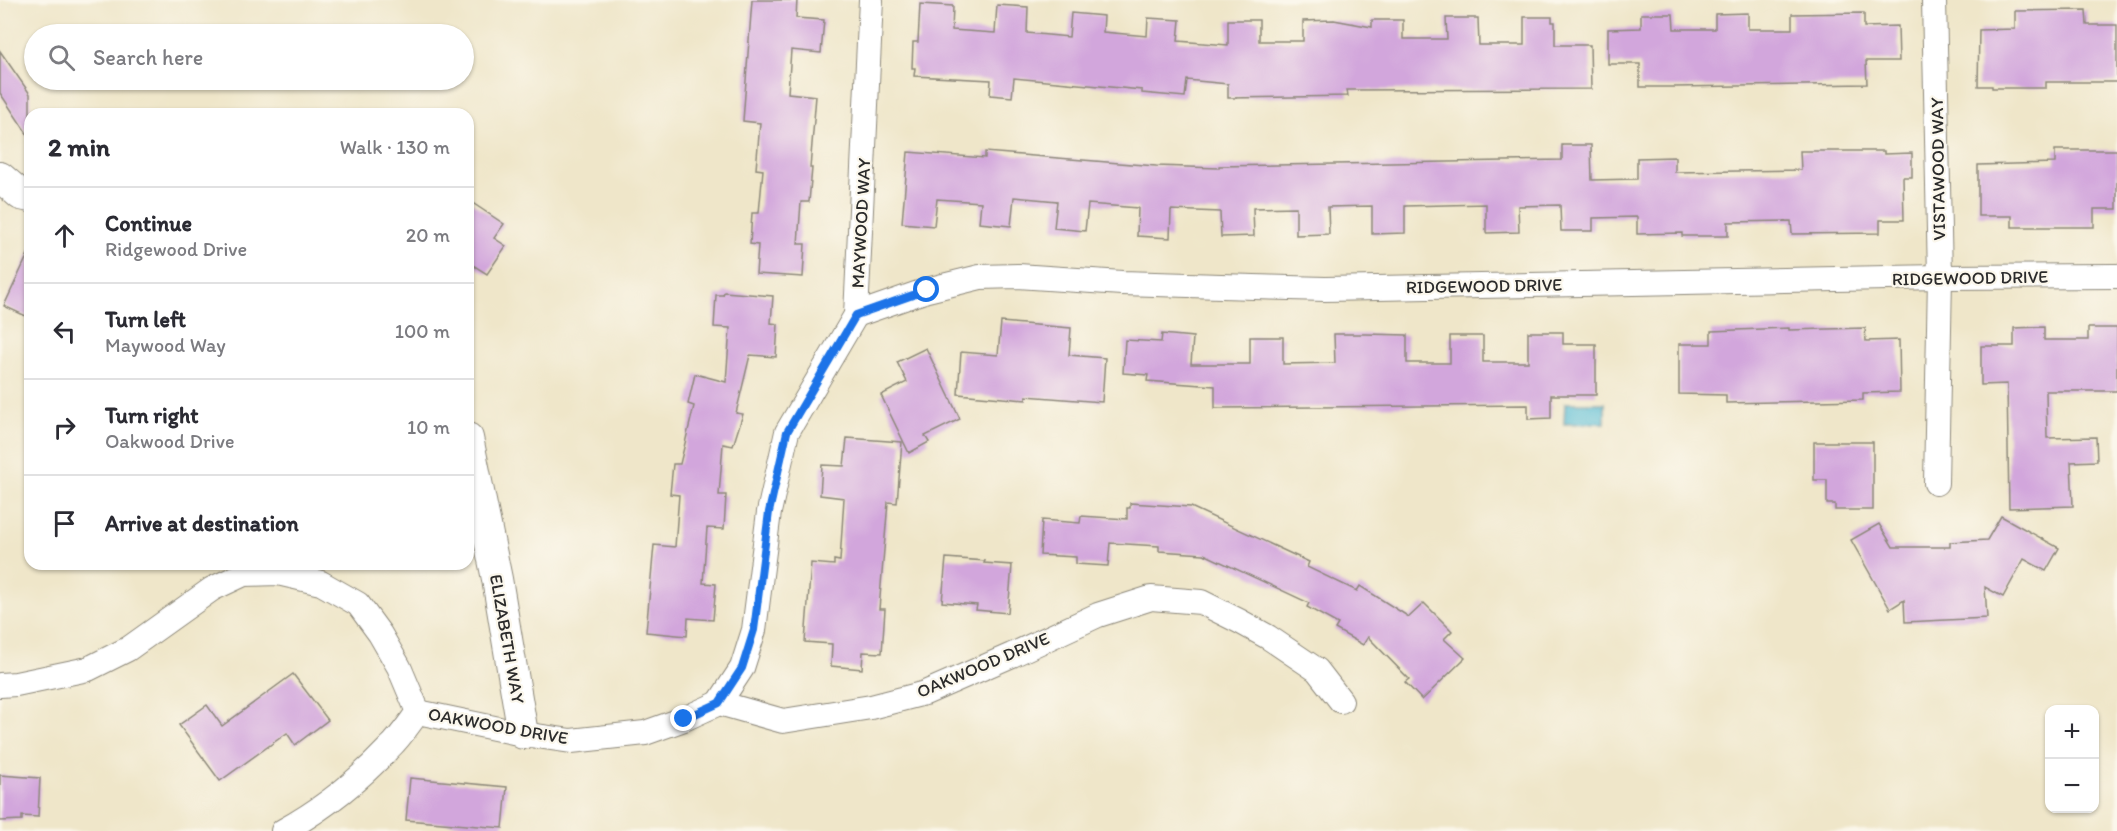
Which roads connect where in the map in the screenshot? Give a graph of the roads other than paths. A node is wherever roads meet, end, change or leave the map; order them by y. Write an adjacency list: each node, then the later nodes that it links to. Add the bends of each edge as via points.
1 (871, 0): 7 (street, MAYWOOD WAY)
2 (1934, 0): 6 (street, VISTAWOOD WAY)
3 (0, 177): 4 (street)
4 (24, 196)
5 (2117, 276): 6 (street, RIDGEWOOD DRIVE)
6 (1940, 277): 7 (street, RIDGEWOOD DRIVE, via 1325,289 980,277 927,290); 9 (street, VISTAWOOD WAY)
7 (856, 315): 12 (street, MAYWOOD WAY, via 787,432 769,512 754,630 742,668)
8 (474, 467): 14 (street, ELIZABETH WAY)
9 (1936, 483)
10 (0, 685): 13 (street, via 88,669 128,650 212,589 244,574 278,573 321,583 358,604 399,667)
11 (1341, 701): 12 (street, OAKWOOD DRIVE, via 1317,670 1248,626 1201,602 1151,598 1098,615 925,693 783,721)
12 (719, 703): 14 (street, OAKWOOD DRIVE, via 645,734 571,741)
13 (418, 712): 14 (street, OAKWOOD DRIVE); 15 (street, via 391,747 364,772)
14 (523, 734)
15 (283, 831)

